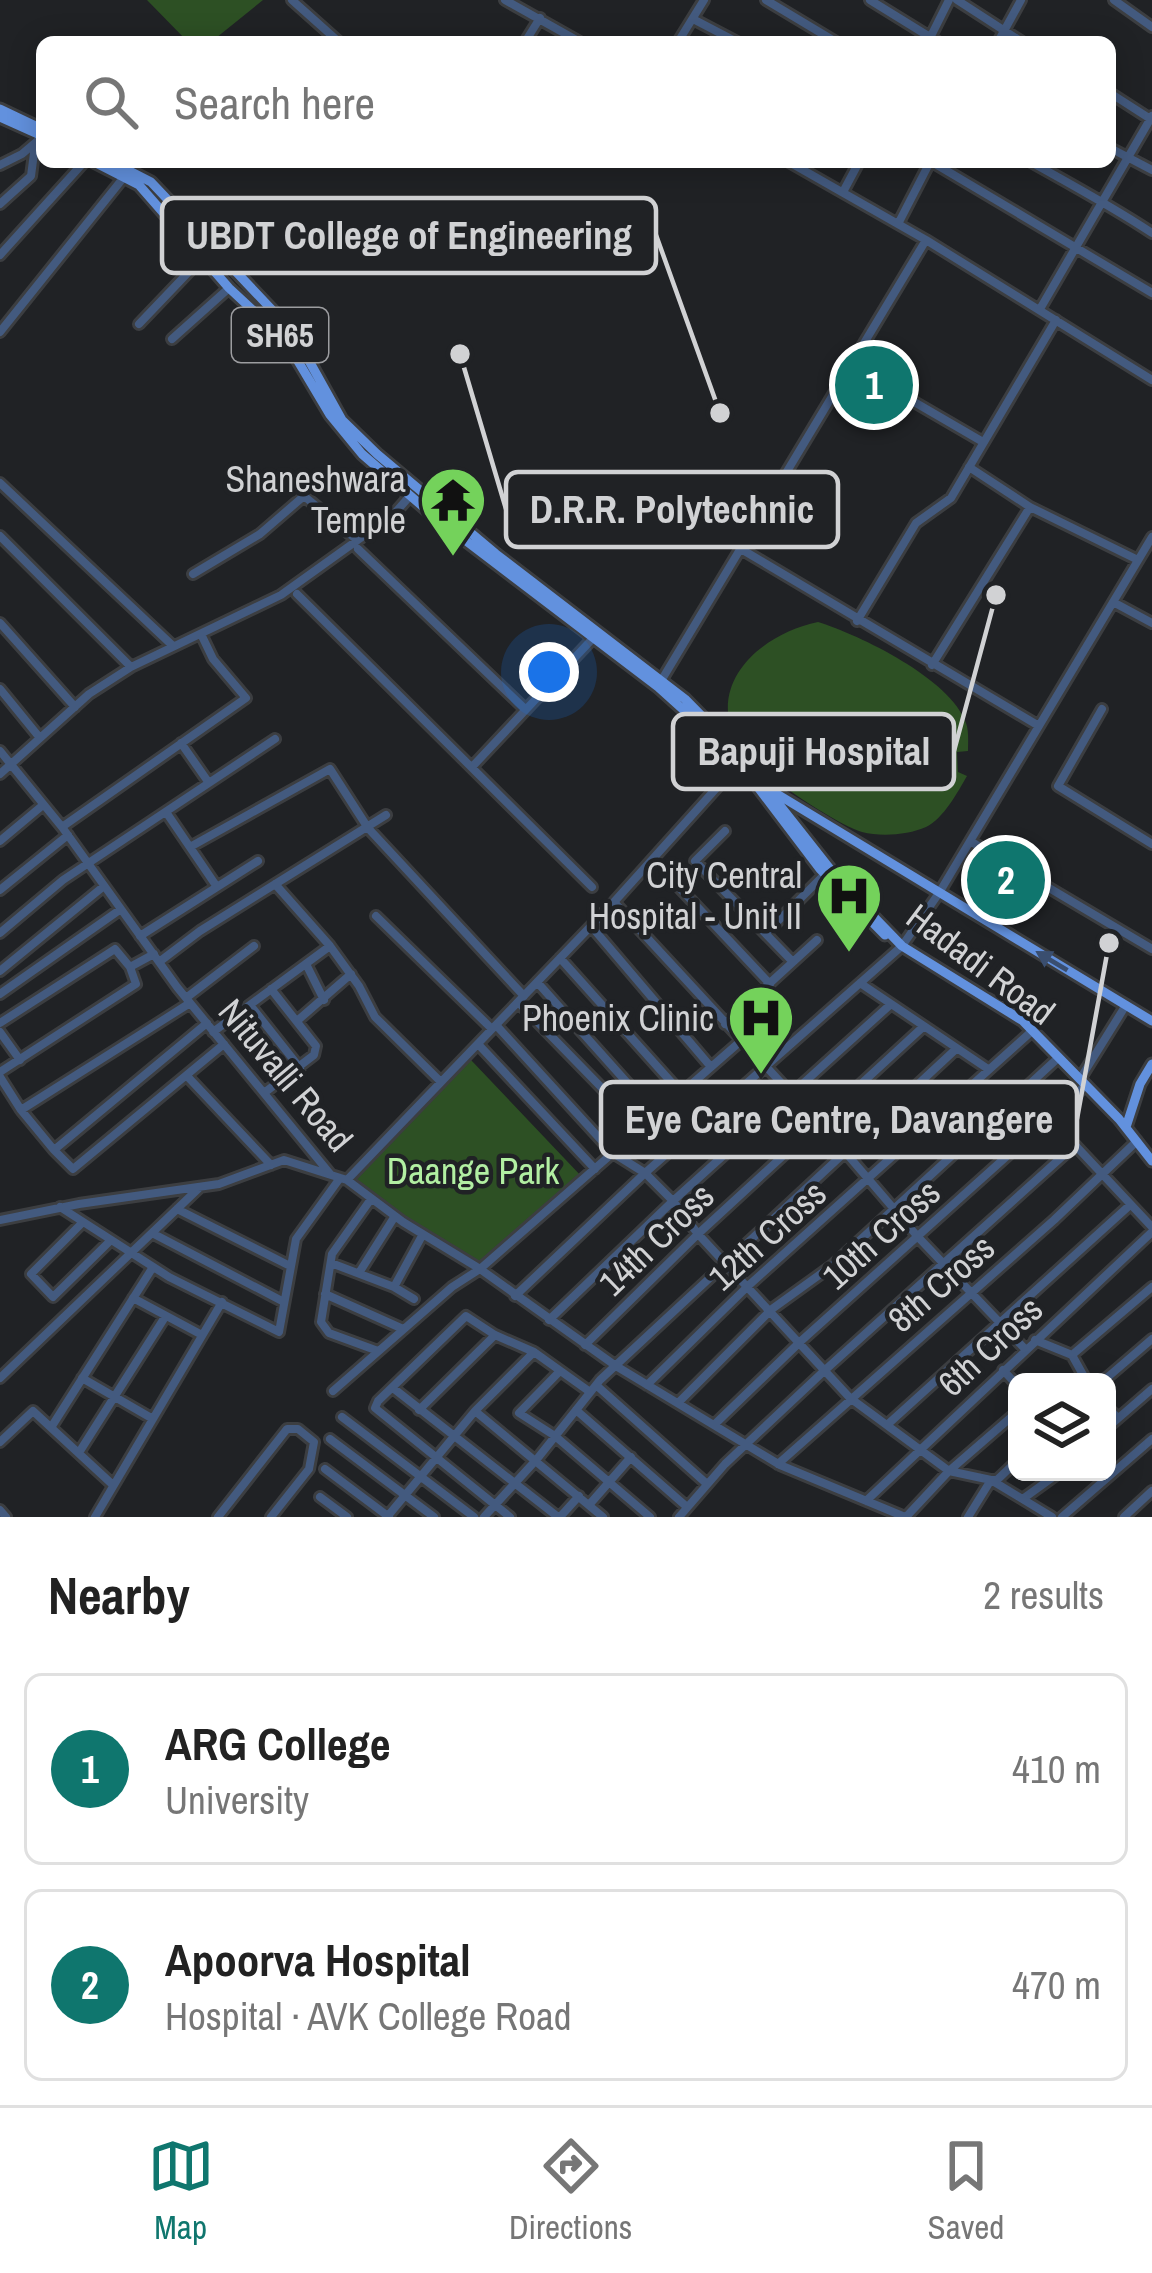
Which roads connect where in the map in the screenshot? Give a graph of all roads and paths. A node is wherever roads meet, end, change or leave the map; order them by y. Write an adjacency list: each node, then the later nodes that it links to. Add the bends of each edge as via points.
1 (292, 0): 13 (street)
2 (505, 0): 9 (street)
3 (704, 0): 10 (street)
4 (766, 0): 18 (street)
5 (870, 0): 19 (street)
6 (953, 0): 12 (street); 20 (street)
7 (1021, 0): 12 (street)
8 (1114, 0): 11 (street)
9 (540, 18): 14 (street); 15 (street)
10 (693, 19): 16 (street); 17 (street)
11 (1152, 27)
12 (1004, 31): 21 (street); 22 (street)
13 (332, 36)
14 (529, 36)
15 (570, 36)
16 (682, 36)
17 (726, 36)
18 (826, 36)
19 (926, 36)
20 (934, 36)
21 (1001, 36)
22 (1012, 36)
23 (1116, 97): 25 (street)
24 (0, 113): 26 (main road)
25 (1152, 118): 30 (street)
26 (36, 134)
27 (36, 142): 31 (street)
28 (36, 149): 44 (street, via 31,176)
29 (1116, 152): 30 (street)
30 (1127, 159): 40 (street); 43 (street)
31 (0, 165)
32 (79, 168): 49 (street)
33 (106, 168): 41 (main road, SH65)
34 (124, 168): 65 (main road, via 151,182 293,332 343,420)
35 (799, 168): 42 (street)
36 (856, 168): 42 (street)
37 (928, 168): 45 (street)
38 (941, 168): 48 (street)
39 (1041, 168): 43 (street)
40 (1152, 170)
41 (124, 177): 50 (main road, SH65); 56 (street)
42 (842, 193): 45 (street)
43 (1105, 202): 46 (street); 48 (street)
44 (0, 204)
45 (898, 224): 47 (street)
46 (1152, 233)
47 (926, 240): 53 (street); 69 (street)
48 (1076, 247): 52 (street); 53 (street)
49 (0, 255)
50 (202, 258): 51 (main road, SH65); 55 (street)
51 (229, 288): 57 (street); 63 (main road, SH65, via 286,341 349,441)
52 (1152, 293)
53 (1040, 310): 54 (street)
54 (1056, 320): 58 (street); 60 (street)
55 (139, 324)
56 (0, 332)
57 (172, 340)
58 (1152, 380)
59 (897, 392): 60 (street)
60 (983, 442): 61 (street)
61 (969, 467): 64 (street); 74 (street, via 951,498 916,524)
62 (0, 483): 79 (street)
63 (409, 496): 65 (main road, SH65); 68 (street)
64 (1030, 507): 70 (street); 80 (street)
65 (454, 525): 78 (main road, Hadadi Road)
66 (0, 536): 81 (street)
67 (1152, 537): 70 (street)
68 (357, 544): 71 (street, via 304,496 234,553); 77 (street, via 281,595); 85 (street)
69 (741, 549): 74 (street); 82 (street)
70 (1138, 560): 73 (street)
71 (193, 574)
72 (297, 594): 94 (street)
73 (1113, 602): 76 (street); 87 (street)
74 (857, 621): 80 (street)
75 (0, 623): 84 (street)
76 (1152, 623)
77 (201, 634): 79 (street); 90 (street, via 246,698)
78 (596, 635): 82 (main road, Hadadi Road); 85 (street)
79 (173, 646): 81 (street)
80 (932, 665): 87 (street)
81 (131, 667): 84 (street)
82 (659, 684): 92 (main road, Hadadi Road)
83 (0, 689): 88 (street)
84 (75, 707): 88 (street)
85 (524, 708): 94 (street)
86 (1102, 709): 108 (street, via 1058,786)
87 (1039, 726): 107 (street)
88 (40, 738): 93 (street)
89 (275, 739): 96 (street)
90 (181, 743): 96 (street); 105 (street)
91 (0, 751): 93 (street, Nituvalli Road)
92 (741, 762): 97 (main road, Hadadi Road); 102 (main road); 120 (street)
93 (10, 764): 95 (street); 98 (street, Nituvalli Road)
94 (471, 767): 117 (street)
95 (0, 773)
96 (209, 784): 100 (street)
97 (772, 791): 99 (main road); 102 (main road, Hadadi Road)
98 (43, 805): 105 (street, Nituvalli Road); 106 (street)
99 (802, 810): 102 (main road); 119 (main road)
100 (166, 812): 109 (street); 111 (street)
101 (386, 815): 103 (street)
102 (786, 817): 112 (main road, Hadadi Road)
103 (368, 828): 109 (street, via 330,769); 114 (street); 144 (street)
104 (725, 830): 125 (street, via 695,861)
105 (65, 831): 111 (street, Nituvalli Road); 118 (street)
106 (0, 841)
107 (970, 841): 119 (street); 131 (street)
108 (1152, 844)
109 (190, 847): 116 (street)
110 (258, 861): 116 (street)
111 (88, 864): 115 (street, Nituvalli Road); 124 (street)
112 (828, 871): 125 (street); 130 (main road, Hadadi Road)
113 (675, 883): 140 (street)
114 (275, 884): 129 (street); 132 (street)
115 (104, 886): 121 (street, Nituvalli Road); 137 (street)
116 (217, 887): 126 (street)
117 (592, 887)
118 (0, 890)
119 (938, 893): 130 (street); 149 (main road, one-way to 119)
120 (614, 902): 123 (street); 152 (street)
121 (121, 909): 126 (street, Nituvalli Road); 143 (street)
122 (376, 916): 153 (street)
123 (591, 926): 133 (street); 166 (street)
124 (0, 933)
125 (766, 933): 134 (street)
126 (140, 936): 132 (street, Nituvalli Road)
127 (817, 940): 134 (street)
128 (254, 946): 146 (street)
129 (330, 946): 135 (street); 138 (street)
130 (902, 946): 141 (street); 157 (main road, Hadadi Road)
131 (1152, 949)
132 (156, 958): 136 (street); 146 (street, Nituvalli Road)
133 (560, 958): 139 (street); 174 (street)
134 (794, 962): 140 (street)
135 (306, 964): 142 (street); 145 (street)
136 (130, 967): 155 (street, via 116,950); 163 (street, via 136,984)
137 (0, 971)
138 (351, 974): 145 (street); 171 (street, via 375,1017)
139 (537, 982): 144 (street); 177 (street)
140 (770, 983): 152 (street)
141 (860, 983): 147 (street); 165 (street)
142 (272, 989): 148 (street); 150 (street)
143 (0, 994)
144 (521, 999): 153 (street); 179 (street)
145 (323, 1000): 150 (street)
146 (188, 1001): 156 (street, Nituvalli Road); 176 (street)
147 (891, 1004): 154 (street); 175 (street)
148 (250, 1005): 156 (street); 167 (street)
149 (1126, 1005): 151 (main road); 172 (street, 10th Cross)
150 (297, 1021): 167 (street, via 316,1046)
151 (1152, 1021)
152 (725, 1024): 158 (street)
153 (494, 1027): 160 (street); 183 (street)
154 (923, 1027): 161 (street); 178 (street, 14th Cross)
155 (0, 1028): 163 (street)
156 (210, 1028): 159 (street, Nituvalli Road); 182 (street)
157 (1032, 1031): 162 (main road, Hadadi Road); 168 (street, 12th Cross)
158 (742, 1040): 165 (street); 166 (street)
159 (224, 1044): 170 (street); 173 (street, Nituvalli Road)
160 (478, 1044): 171 (street); 187 (street)
161 (956, 1049): 168 (street); 184 (street)
162 (1058, 1058): 172 (main road, Hadadi Road); 198 (street)
163 (20, 1060): 169 (street)
164 (1152, 1064): 180 (main road)
165 (765, 1065): 175 (street); 188 (street)
166 (710, 1067): 174 (street)
167 (300, 1068): 173 (street)
168 (989, 1069): 191 (street, 12th Cross)
169 (0, 1075): 176 (street)
170 (188, 1076): 182 (street, via 74,1169); 186 (street)
171 (441, 1082): 190 (street)
172 (1083, 1082): 180 (main road, Hadadi Road); 206 (street, 10th Cross)
173 (264, 1093): 190 (street, Nituvalli Road)
174 (681, 1093): 177 (street)
175 (791, 1093): 178 (street); 194 (street)
176 (21, 1111): 182 (street)
177 (656, 1115): 179 (street)
178 (819, 1125): 184 (street); 205 (street, 14th Cross)
179 (640, 1127): 183 (street)
180 (1126, 1127): 181 (main road, Hadadi Road)
181 (1137, 1141): 185 (main road, Hadadi Road); 189 (street, 8th Cross)
182 (54, 1150)
183 (614, 1153): 187 (street); 188 (street)
184 (845, 1153): 191 (street); 209 (street)
185 (1152, 1161)
186 (271, 1165): 190 (street, via 284,1160); 192 (street)
187 (595, 1169): 214 (street)
188 (645, 1173): 194 (street); 221 (street)
189 (1101, 1175): 195 (street); 211 (street, via 1075,1145); 219 (street, 8th Cross)
190 (339, 1178): 193 (street, Nituvalli Road); 212 (street, via 296,1239)
191 (869, 1179): 198 (street); 216 (street, 12th Cross)
192 (200, 1186): 196 (street); 197 (street)
193 (371, 1199): 199 (street, Nituvalli Road); 210 (street)
194 (673, 1201): 205 (street); 228 (street)
195 (1130, 1205): 202 (street); 229 (street)
196 (60, 1208): 200 (street); 201 (street)
197 (177, 1209): 203 (street); 212 (street)
198 (894, 1210): 206 (street); 226 (street)
199 (395, 1216): 204 (street, Nituvalli Road); 215 (street)
200 (0, 1220)
201 (81, 1224): 207 (street); 207 (street, via 31,1274 53,1297)
202 (1152, 1229): 234 (street, 6th Cross)
203 (152, 1233): 208 (street); 224 (street)
204 (423, 1234): 214 (street, Nituvalli Road); 217 (street)
205 (698, 1234): 209 (street); 236 (street, 14th Cross)
206 (918, 1237): 211 (street); 235 (street, 10th Cross)
207 (109, 1242): 208 (street)
208 (128, 1252): 213 (street); 248 (street)
209 (723, 1261): 216 (street); 241 (street)
210 (331, 1263): 215 (street); 220 (street)
211 (944, 1263): 219 (street); 244 (street)
212 (290, 1266): 224 (street)
213 (153, 1267): 222 (street); 225 (street)
214 (480, 1269): 221 (street, Nituvalli Road); 230 (street)
215 (359, 1273): 217 (street)
216 (748, 1286): 226 (street); 250 (street, 12th Cross)
217 (394, 1287): 223 (street)
218 (1152, 1287): 240 (street)
219 (970, 1292): 229 (street); 256 (street, 8th Cross)
220 (325, 1294): 230 (street); 238 (street, via 321,1322 329,1333)
221 (515, 1296): 228 (street, Nituvalli Road)
222 (133, 1298): 227 (street); 249 (street)
223 (414, 1299)
224 (282, 1301): 225 (street, via 279,1332)
225 (222, 1302): 231 (street)
226 (772, 1310): 235 (street); 257 (street)
227 (165, 1317): 231 (street); 255 (street)
228 (550, 1320): 236 (street, Nituvalli Road)
229 (999, 1322): 237 (street); 267 (street)
230 (404, 1329): 238 (street)
231 (202, 1335): 263 (street)
232 (495, 1336): 239 (street); 251 (street, via 466,1316); 258 (street)
233 (1152, 1339): 246 (street)
234 (1035, 1340): 237 (street, 6th Cross); 240 (street)
235 (801, 1341): 244 (street); 265 (street, 10th Cross)
236 (585, 1345): 241 (street, Nituvalli Road)
237 (1025, 1349): 242 (street, 6th Cross)
238 (379, 1351): 254 (street)
239 (534, 1352): 243 (street); 260 (street)
240 (1072, 1355): 245 (street)
241 (616, 1366): 250 (street, Nituvalli Road); 252 (street)
242 (1003, 1370): 247 (street); 274 (street, 6th Cross)
243 (561, 1371): 252 (street); 269 (street, via 519,1413)
244 (824, 1371): 256 (street); 273 (street)
245 (1082, 1373)
246 (1112, 1373)
247 (1008, 1375)
248 (0, 1378)
249 (82, 1378): 255 (street); 266 (street)
250 (647, 1385): 257 (street, Nituvalli Road)
251 (393, 1388): 258 (street); 276 (street, via 375,1408)
252 (592, 1389): 259 (street); 288 (street)
253 (1152, 1389): 262 (street)
254 (332, 1391)
255 (115, 1397): 263 (street); 275 (street)
256 (850, 1398): 267 (street); 279 (street, 8th Cross)
257 (678, 1403): 265 (street, Nituvalli Road)
258 (419, 1410): 268 (street)
259 (576, 1410): 269 (street); 277 (street)
260 (475, 1411): 268 (street); 278 (street)
261 (342, 1417): 283 (street)
262 (1118, 1418)
263 (153, 1419): 289 (street)
264 (1008, 1420): 282 (street)
265 (714, 1425): 273 (street, Nituvalli Road)
266 (52, 1426): 272 (street, via 33,1411); 275 (street)
267 (886, 1426): 274 (street)
268 (454, 1436): 276 (street); 286 (street)
269 (555, 1436): 278 (street); 287 (street)
270 (330, 1439): 291 (street)
271 (1152, 1439): 315 (street)
272 (0, 1442)
273 (746, 1445): 279 (street, Nituvalli Road); 288 (street)
274 (918, 1450): 282 (street); 295 (street, 6th Cross)
275 (80, 1451): 289 (street)
276 (438, 1456): 283 (street); 296 (street)
277 (631, 1457): 287 (street); 298 (street)
278 (537, 1460): 286 (street); 292 (street)
279 (778, 1464): 295 (street, Nituvalli Road)
280 (325, 1469): 303 (street)
281 (1008, 1470): 284 (street)
282 (949, 1471): 284 (street); 312 (street)
283 (420, 1477): 291 (street); 305 (street)
284 (991, 1480): 294 (street); 313 (street)
285 (1048, 1481): 294 (street)
286 (516, 1482): 296 (street); 308 (street)
287 (610, 1482): 297 (street); 310 (street)
288 (707, 1484): 298 (street)
289 (114, 1485): 299 (street)
290 (1152, 1491): 316 (street)
291 (404, 1495): 303 (street); 304 (street)
292 (579, 1496): 297 (street); 308 (street)
293 (320, 1497): 302 (street)
294 (1024, 1498): 314 (street)
295 (866, 1501): 312 (street, Nituvalli Road)
296 (494, 1504): 306 (street); 307 (street)
297 (589, 1505): 309 (street)
298 (687, 1507): 311 (street)
299 (95, 1517)
300 (218, 1517): 301 (street, via 286,1429 298,1429 314,1442 309,1469)
301 (272, 1517)
302 (347, 1517)
303 (388, 1517)
304 (434, 1517)
305 (474, 1517)
306 (484, 1517)
307 (510, 1517)
308 (559, 1517)
309 (603, 1517)
310 (650, 1517)
311 (679, 1517)
312 (906, 1517)
313 (968, 1517)
314 (1052, 1517)
315 (1061, 1517)
316 (1124, 1517)

